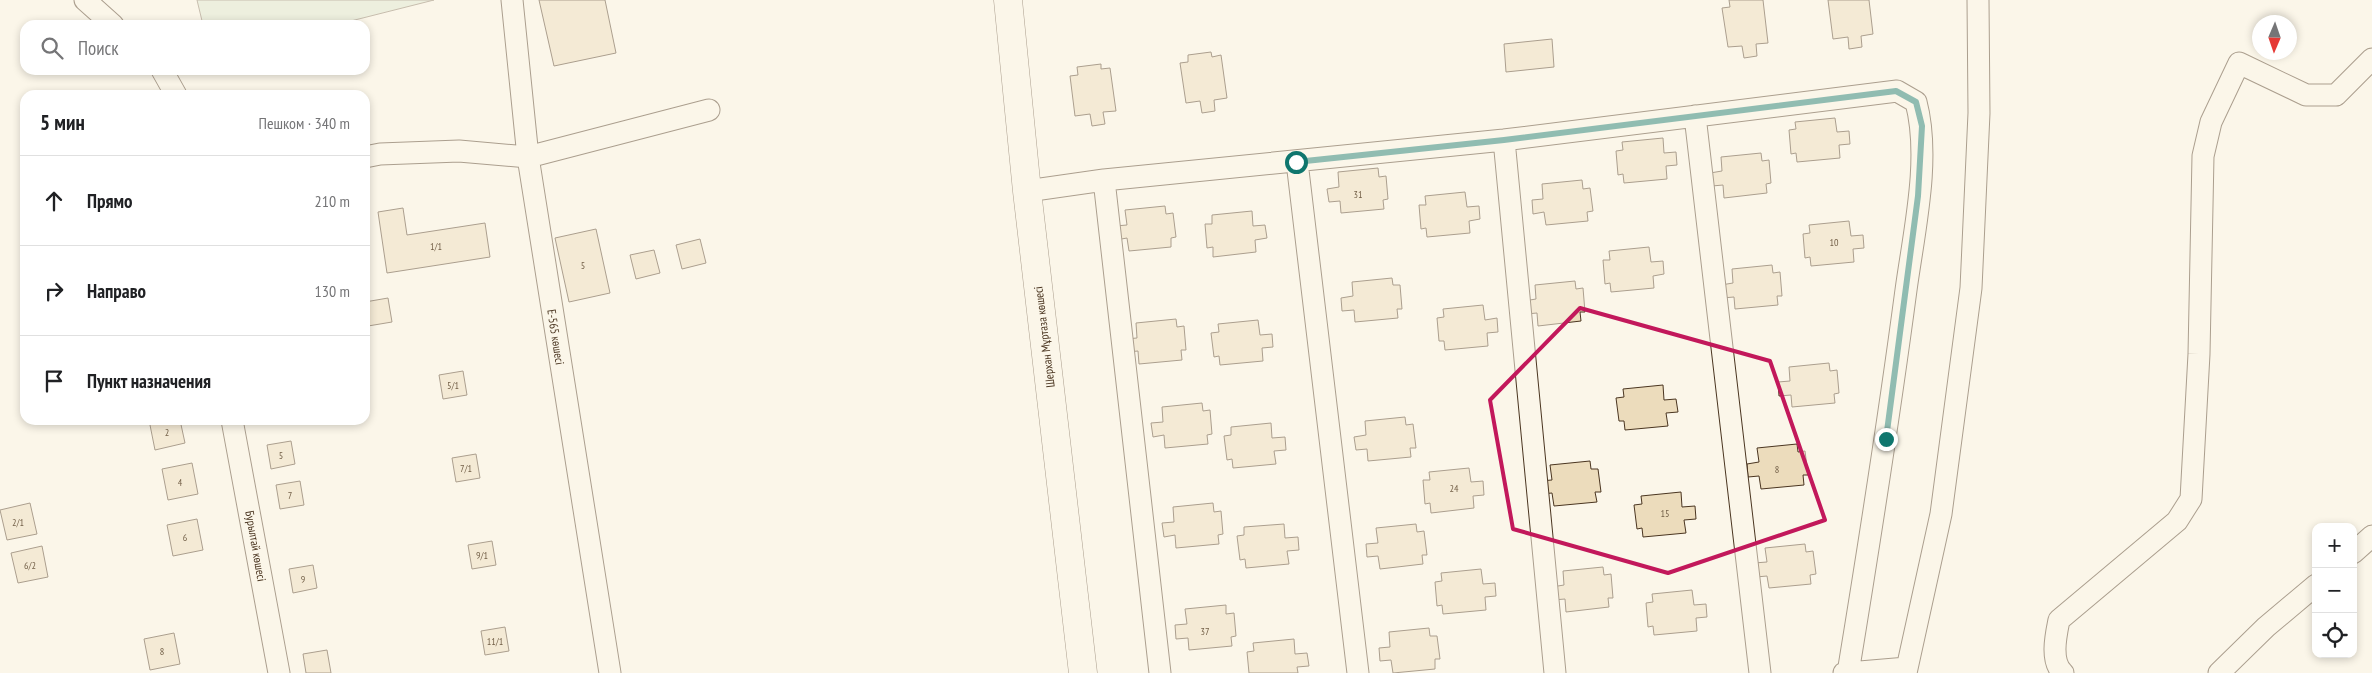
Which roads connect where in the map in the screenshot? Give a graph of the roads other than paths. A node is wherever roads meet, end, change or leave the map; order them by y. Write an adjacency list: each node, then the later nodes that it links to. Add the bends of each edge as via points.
1 (85, 0): 5 (street)
2 (512, 0): 13 (street, Е-565 көшесі)
3 (1008, 0): 16 (main road, Шерхан Мұртаза көшесі)
4 (1978, 0): 21 (street, via 1980,113 1971,288 1942,514)
5 (107, 20)
6 (2372, 60): 31 (street, via 2336,95 2306,94 2240,63 2220,99 2203,156 2192,499 2177,521 2059,620 2054,643)
7 (165, 75): 8 (street)
8 (173, 90)
9 (709, 110): 13 (street)
10 (1695, 116): 11 (street); 28 (street); 30 (street, via 1896,91 1916,102 1922,126 1918,196 1886,439)
11 (1504, 140): 14 (street); 27 (street)
12 (370, 156): 13 (street, via 459,151)
13 (528, 157): 23 (street, Е-565 көшесі)
14 (1296, 162): 15 (street); 26 (street)
15 (1104, 180): 16 (street); 25 (street)
16 (1027, 191): 24 (main road, Шерхан Мұртаза көшесі)
17 (233, 425): 22 (street, Бурылтай көшесі)
18 (2372, 536): 19 (street)
19 (2357, 549)
20 (2312, 588): 32 (street)
21 (1907, 671): 30 (street)
22 (279, 673)
23 (610, 673)
24 (1083, 673)
25 (1160, 673)
26 (1358, 673)
27 (1555, 673)
28 (1760, 673)
29 (1844, 673): 30 (street)
30 (1848, 673)
31 (2063, 673)
32 (2219, 673)

